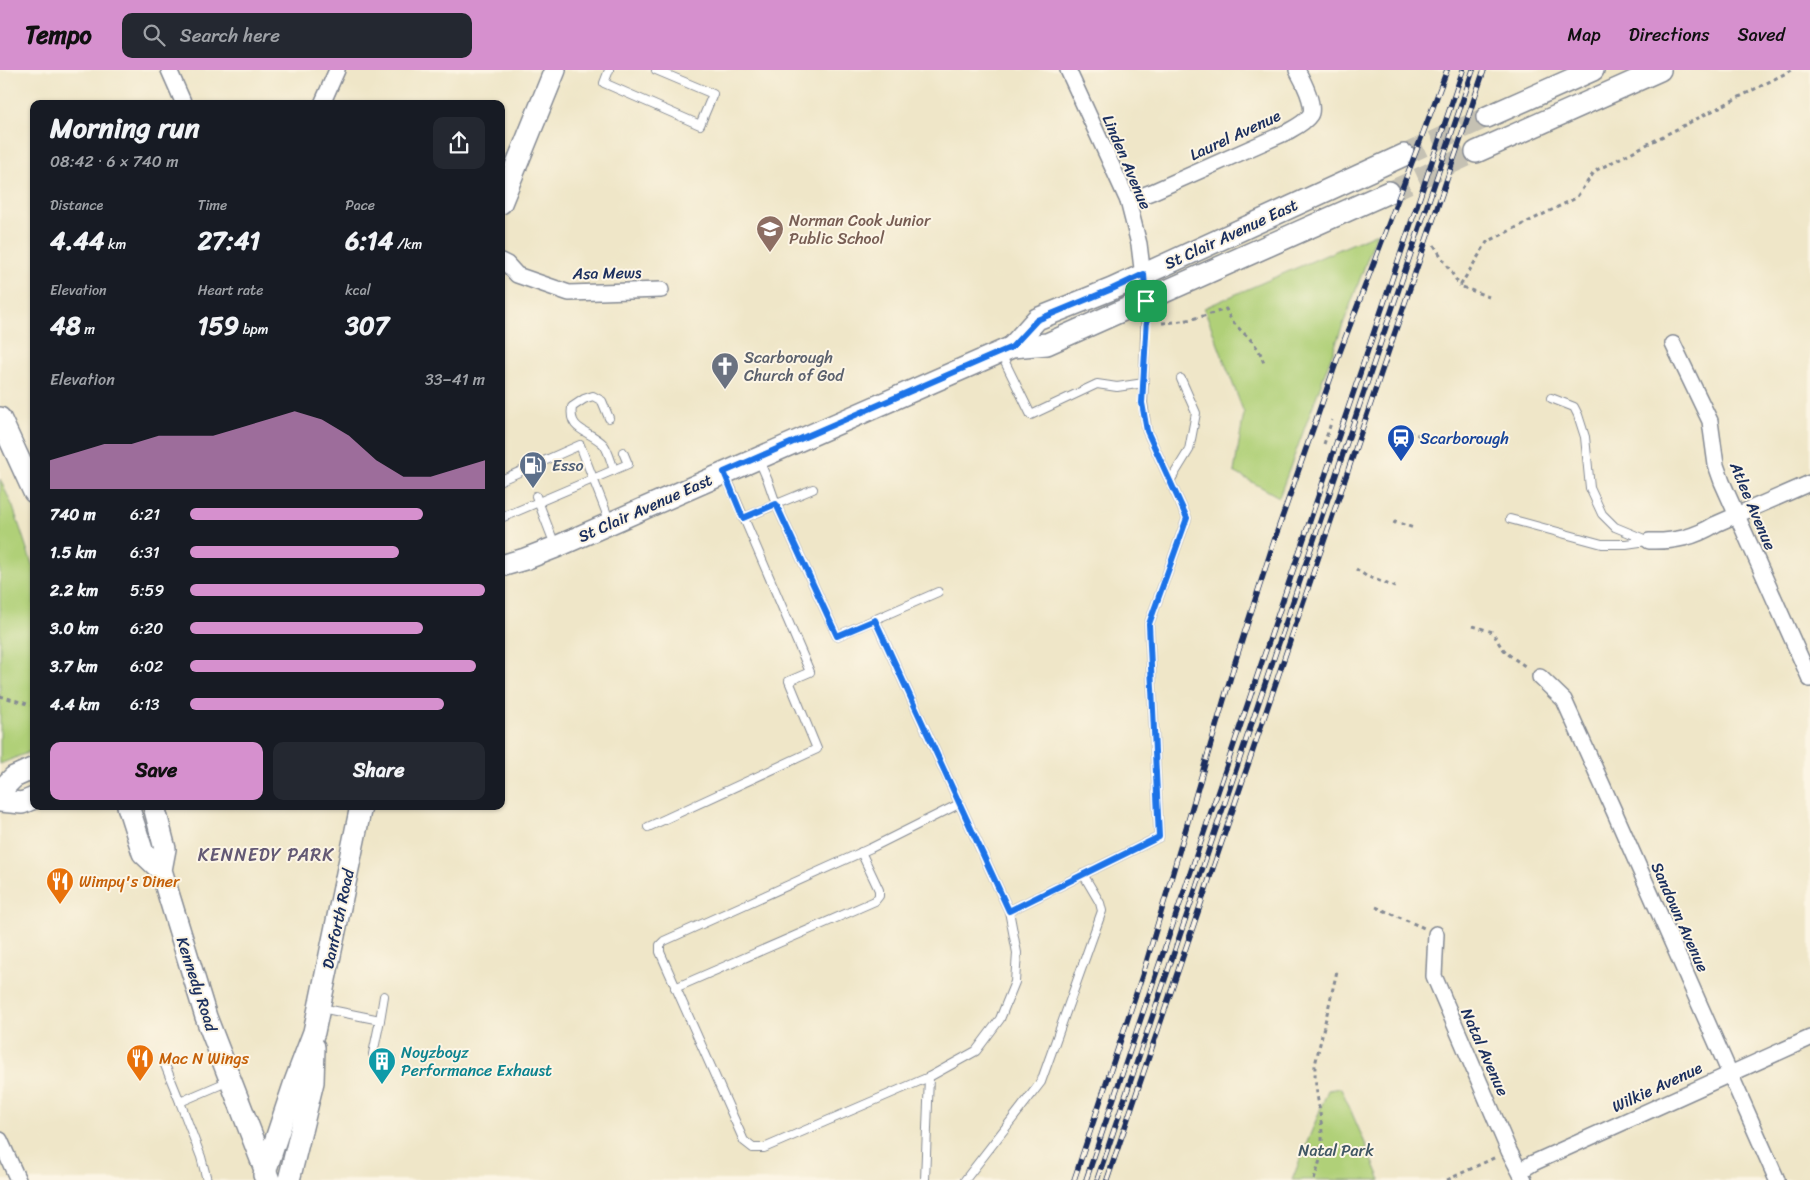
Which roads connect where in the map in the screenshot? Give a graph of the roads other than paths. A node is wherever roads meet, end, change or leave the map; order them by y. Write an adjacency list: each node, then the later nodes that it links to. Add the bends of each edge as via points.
1 (169, 70): 10 (street)
2 (337, 70): 11 (street)
3 (609, 70): 4 (lane, via 604,83 700,125 713,94)
4 (656, 70)
5 (1068, 70): 17 (street, Linden Avenue)
6 (1297, 70): 17 (street, Laurel Avenue, via 1312,110 1301,124)
7 (1593, 70): 12 (main road)
8 (1660, 70): 13 (main road)
9 (549, 72): 15 (main road)
10 (182, 100)
11 (324, 100)
12 (1488, 118)
13 (1476, 152)
14 (1404, 155): 19 (main road, St Clair Avenue East)
15 (505, 192)
16 (1389, 192): 21 (main road, St Clair Avenue East)
17 (1128, 201): 19 (street, Linden Avenue)
18 (505, 263): 20 (street, Asa Mews, via 517,275 570,293)
19 (1144, 274): 21 (street, Linden Avenue); 23 (main road, St Clair Avenue East, via 1037,320)
20 (661, 290)
21 (1146, 301): 23 (main road, St Clair Avenue East, via 1048,344); 25 (lane)
22 (1673, 344): 50 (street, Atlee Avenue, via 1710,421 1716,465)
23 (1006, 350): 25 (lane, via 1031,415 1096,384 1117,387); 33 (main road, St Clair Avenue East)
24 (1181, 379): 43 (lane, via 1196,413 1190,450)
25 (1144, 383): 43 (lane, via 1142,403 1147,431)
26 (1551, 398): 54 (lane, via 1574,408 1578,415 1585,437 1590,488 1602,514 1615,527)
27 (0, 418): 45 (main road)
28 (609, 418): 37 (lane, via 602,401 593,396 572,407 574,424 604,445)
29 (569, 450): 31 (lane); 32 (lane); 41 (lane, via 580,445)
30 (623, 452): 37 (lane, via 628,464)
31 (553, 457): 34 (lane); 35 (lane)
32 (573, 458)
33 (758, 458): 39 (main road, St Clair Avenue East); 48 (lane)
34 (537, 463): 36 (lane); 38 (lane)
35 (556, 465)
36 (524, 470): 40 (lane); 42 (lane)
37 (614, 470): 41 (lane)
38 (541, 472)
39 (724, 472): 51 (lane); 53 (main road, St Clair Avenue East)
40 (528, 478)
41 (593, 478): 47 (lane); 53 (lane)
42 (505, 479)
43 (1170, 481): 74 (lane, via 1187,518 1149,624 1159,837)
44 (1810, 482): 50 (street)
45 (30, 483)
46 (813, 489): 48 (lane)
47 (537, 499): 49 (lane); 55 (lane)
48 (776, 504): 51 (lane); 60 (lane, via 837,636)
49 (505, 515)
50 (1737, 515): 54 (street, via 1683,539); 62 (street, Atlee Avenue)
51 (743, 518): 71 (lane, via 810,672 790,681 817,749)
52 (1510, 519): 54 (lane, via 1602,544)
53 (611, 522): 55 (main road, St Clair Avenue East)
54 (1649, 541)
55 (556, 547): 56 (main road, St Clair Avenue East)
56 (524, 559): 57 (main road, St Clair Avenue East); 58 (main road, St Clair Avenue East)
57 (505, 565)
58 (505, 578)
59 (938, 592): 60 (lane)
60 (875, 620): 67 (lane)
61 (1540, 677): 85 (street, Sandown Avenue, via 1564,700)
62 (1810, 679)
63 (30, 770): 64 (main road, via 14,777)
64 (0, 791)
65 (30, 800): 66 (main road, via 22,803)
66 (0, 801)
67 (959, 804): 72 (lane); 75 (lane)
68 (129, 810): 73 (main road, Kennedy Road, via 143,853)
69 (155, 810): 73 (main road, Kennedy Road, via 165,849)
70 (360, 810): 79 (main road, Danforth Road)
71 (648, 827)
72 (861, 852): 77 (lane, via 664,941 660,952); 77 (lane, via 878,890 879,896 875,901)
73 (161, 870): 87 (main road, Kennedy Road, via 206,1017)
74 (1083, 874): 75 (lane); 96 (lane, via 1102,911 1041,1082)
75 (1009, 911): 86 (lane, via 1017,953 1015,982 1000,1019 976,1051)
76 (1436, 934): 90 (street, Natal Avenue, via 1434,976)
77 (675, 988): 86 (lane, via 744,1141 753,1148 764,1148)
78 (384, 996): 80 (lane)
79 (319, 1008): 80 (lane); 81 (main road, Danforth Road)
80 (380, 1020): 83 (lane, via 373,1054)
81 (314, 1032): 91 (main road, Danforth Road); 94 (main road, Danforth Road, via 313,1082)
82 (1810, 1038): 85 (street, Wilkie Avenue)
83 (391, 1058)
84 (163, 1060): 88 (lane)
85 (1730, 1073): 90 (street, Wilkie Avenue, via 1533,1163); 97 (street, Sandown Avenue)
86 (929, 1076): 95 (lane)
87 (231, 1080): 88 (lane); 91 (main road, Kennedy Road)
88 (180, 1102): 93 (lane)
89 (0, 1140): 92 (street)
90 (1522, 1176)
91 (266, 1177)
92 (18, 1180)
93 (207, 1180)
94 (289, 1180)
95 (925, 1180)
96 (965, 1180)
97 (1777, 1180)

